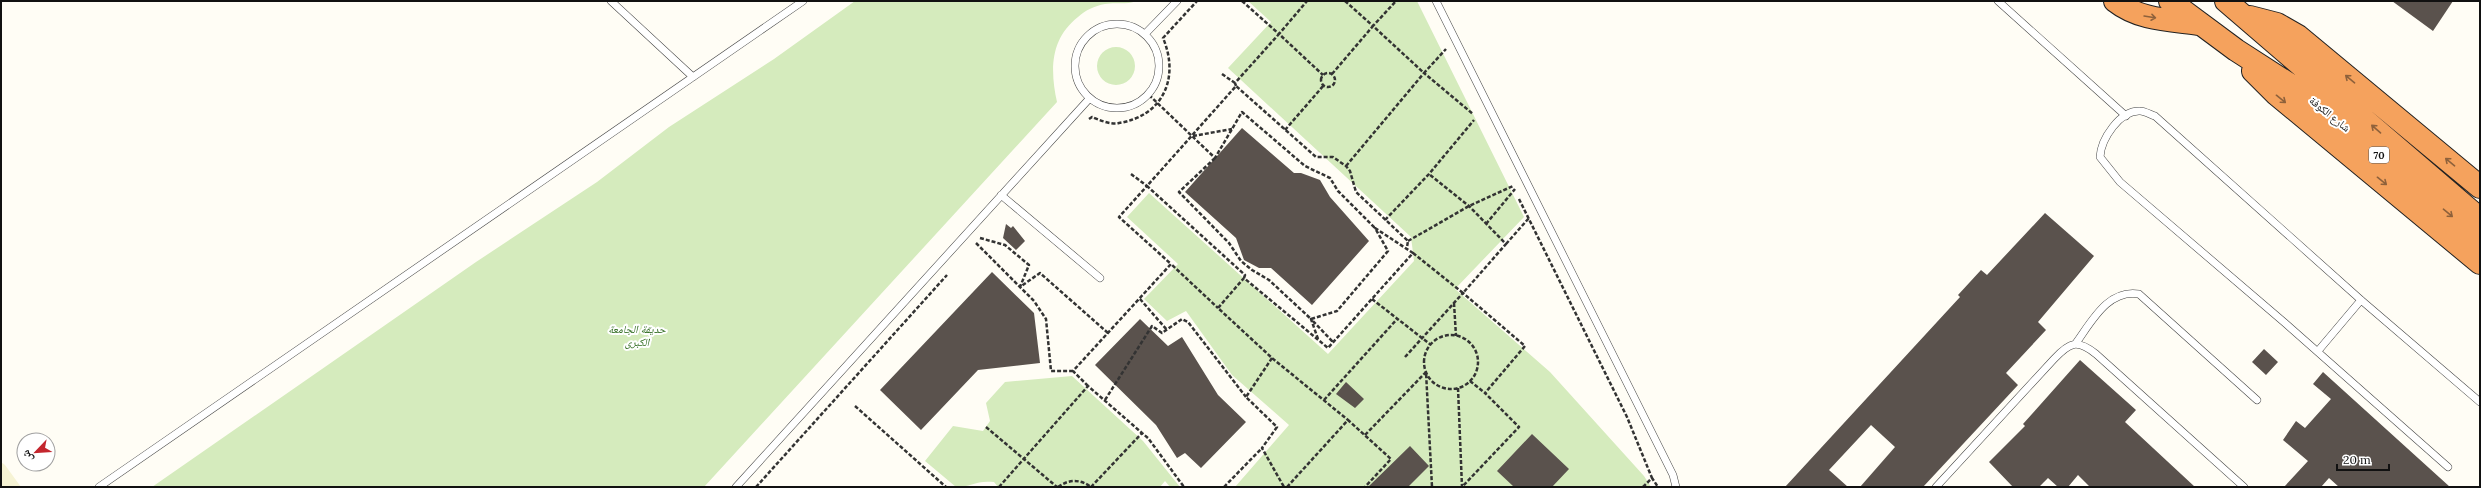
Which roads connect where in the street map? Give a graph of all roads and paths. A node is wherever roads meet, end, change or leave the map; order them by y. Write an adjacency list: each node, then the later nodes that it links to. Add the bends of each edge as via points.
1 (611, 1): 27 (lane)
2 (803, 1): 27 (lane)
3 (1176, 1): 17 (lane)
4 (1197, 1): 32 (path, via 1163,38 1170,54 1169,83)
5 (1242, 1): 18 (path)
6 (1307, 1): 18 (path)
7 (1345, 1): 16 (path)
8 (1396, 1): 16 (path)
9 (1436, 1): 124 (lane, via 1673,475)
10 (1998, 1): 34 (lane)
11 (2115, 1): 15 (highway, one-way to 15, via 2139,15)
12 (2170, 1): 15 (highway, شارع الكوفة / 70)
13 (2226, 1): 14 (highway, شارع الكوفة / 70)
14 (2244, 16): 46 (highway, one-way to 14, via 2298,36 2277,24); 51 (highway, شارع الكوفة / 70, one-way to 14)
15 (2200, 25): 21 (highway, شارع الكوفة / 70)
16 (1373, 26): 24 (path); 25 (path)
17 (1145, 34): 30 (lane, via 1154,44 1160,70 1157,83); 31 (lane, via 1132,26 1118,23 1103,26 1090,33 1081,44 1075,58 1075,73 1080,87)
18 (1279, 34): 26 (path); 28 (path)
19 (1443, 42): 20 (path)
20 (1446, 49): 22 (path); 25 (path)
21 (2236, 50): 58 (highway, شارع الكوفة / 70, one-way to 58, via 2309,97); 64 (highway, one-way to 64, via 2276,94)
22 (1449, 56)
23 (1222, 74): 28 (path)
24 (1332, 74): 26 (path); 29 (path, via 1334,84)
25 (1424, 74): 33 (path); 41 (path)
26 (1323, 75): 29 (path, via 1321,81)
27 (693, 77): 109 (lane)
28 (1236, 84): 38 (path); 39 (path)
29 (1324, 85): 38 (path)
30 (1149, 94): 31 (lane, via 1139,103 1120,108 1100,106); 32 (path)
31 (1089, 98): 48 (lane)
32 (1159, 104): 35 (path, via 1148,112 1118,124 1092,117); 39 (path)
33 (1473, 114)
34 (2126, 116): 73 (lane, via 2140,111 2155,116); 86 (lane, via 2110,129 2100,146 2100,157 2104,165 2120,182)
35 (1087, 120)
36 (1474, 120): 43 (path)
37 (1232, 129): 39 (path); 40 (path); 54 (path, via 1242,112 1305,166 1330,178 1338,191)
38 (1285, 130): 41 (path, via 1316,157 1333,157)
39 (1193, 137): 40 (path); 45 (path)
40 (1215, 158): 77 (path, via 1179,192 1229,243 1241,261 1269,280)
41 (1346, 166): 52 (path, via 1356,192)
42 (1131, 174): 45 (path)
43 (1429, 174): 49 (path); 52 (path)
44 (1510, 179): 47 (path)
45 (1147, 186): 65 (path, via 1119,217); 68 (path, via 1245,275)
46 (2480, 186)
47 (1514, 187): 49 (path); 50 (path); 53 (path)
48 (1001, 195): 67 (lane); 110 (lane)
49 (1469, 206): 53 (path); 57 (path)
50 (1529, 218): 60 (path); 108 (path, via 1627,417)
51 (2480, 219)
52 (1385, 220): 57 (path)
53 (1486, 224): 60 (path)
54 (1375, 228): 61 (path); 77 (path, via 1388,252 1337,311)
55 (984, 233): 56 (path)
56 (980, 238): 59 (path); 69 (path, via 1005,245 1029,265)
57 (1408, 240): 61 (path)
58 (2480, 240)
59 (976, 243): 62 (path); 69 (path)
60 (1506, 244): 70 (path)
61 (1406, 247): 63 (path)
62 (971, 249)
63 (1413, 254): 70 (path); 72 (path)
64 (2480, 263)
65 (1171, 264): 71 (path); 75 (path)
66 (951, 271): 111 (path)
67 (1100, 278)
68 (1244, 278): 75 (path); 82 (path)
69 (1020, 287): 79 (path, via 1040,273); 89 (path, via 1034,301 1046,319 1051,371)
70 (1463, 293): 74 (path); 94 (path, via 1525,346)
71 (1139, 299): 78 (path); 79 (path)
72 (1372, 299): 76 (path); 83 (path)
73 (2361, 300): 86 (lane); 99 (lane)
74 (1454, 303): 80 (path); 81 (path)
75 (1218, 308): 88 (path)
76 (1398, 318): 81 (path); 97 (path)
77 (1311, 319): 82 (path); 83 (path)
78 (1167, 330): 95 (path, via 1182,319 1188,322); 96 (path, via 1162,334 1152,326)
79 (1108, 333): 89 (path)
80 (1456, 336): 85 (path, via 1442,337); 91 (path, via 1467,340 1476,354 1478,366)
81 (1422, 337): 85 (path); 87 (path)
82 (1319, 340): 83 (path, via 1328,348)
83 (1333, 342)
84 (2076, 343): 98 (lane, via 2105,304 2131,293 2139,294); 125 (lane, via 2065,348 2054,359); 126 (lane, via 2086,346 2096,354)
85 (1431, 345): 90 (path, via 1425,355)
86 (2318, 351): 107 (lane)
87 (1405, 356)
88 (1272, 358): 95 (path); 97 (path)
89 (1073, 371): 92 (path)
90 (1426, 372): 93 (path, via 1439,386); 104 (path); 120 (path)
91 (1470, 381): 93 (path); 94 (path)
92 (1088, 386): 96 (path); 106 (path)
93 (1458, 388): 121 (path)
94 (1485, 393): 121 (path, via 1519,427)
95 (1246, 397): 105 (path, via 1277,427)
96 (1105, 400): 103 (path)
97 (1324, 400): 101 (path)
98 (2257, 400)
99 (2480, 402)
100 (855, 406): 112 (path)
101 (1348, 420): 104 (path); 118 (path)
102 (986, 427): 106 (path)
103 (1142, 433): 115 (path); 116 (path)
104 (1365, 435): 119 (path, via 1391,458)
105 (1262, 448): 117 (path); 118 (path)
106 (1024, 460): 113 (path); 114 (path)
107 (2448, 467)
108 (1652, 478): 122 (path); 123 (path)
109 (99, 487)
110 (736, 487)
111 (756, 487)
112 (946, 487)
113 (999, 487)
114 (1057, 487): 115 (path, via 1063,483 1078,481)
115 (1091, 487)
116 (1184, 487)
117 (1224, 487)
118 (1286, 487)
119 (1364, 487)
120 (1432, 487)
121 (1462, 487)
122 (1643, 487)
123 (1658, 487)
124 (1676, 487)
125 (1936, 487)
126 (2244, 487)

